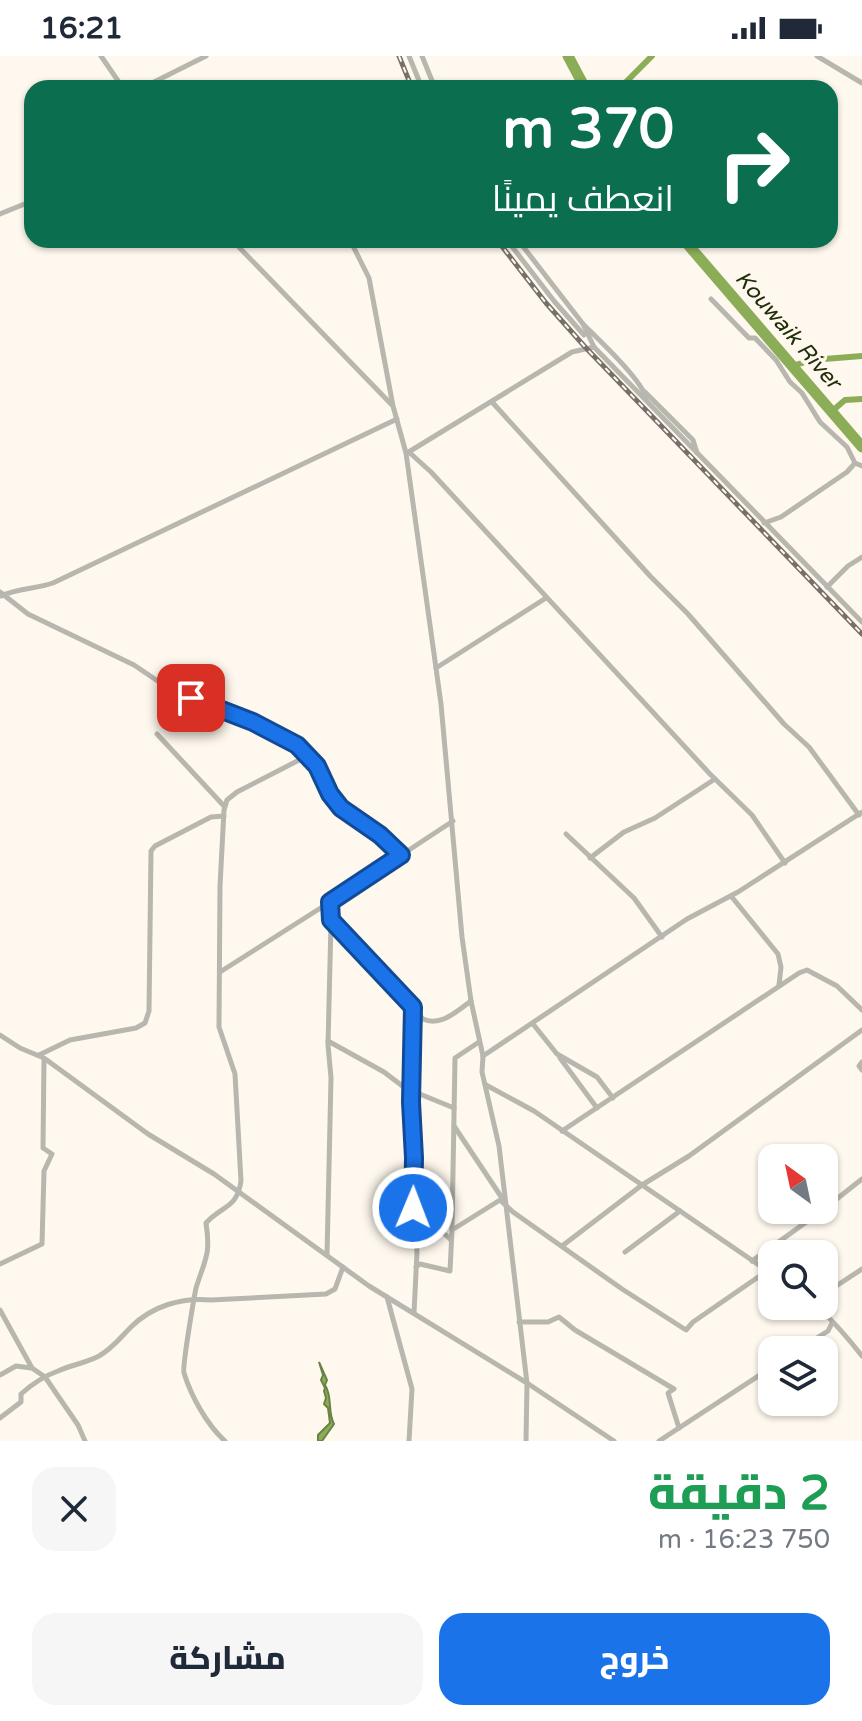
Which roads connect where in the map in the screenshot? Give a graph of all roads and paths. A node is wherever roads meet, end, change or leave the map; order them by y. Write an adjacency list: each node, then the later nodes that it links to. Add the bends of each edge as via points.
1 (101, 56): 6 (street)
2 (206, 56): 7 (street)
3 (409, 56): 8 (street)
4 (422, 56): 9 (street)
5 (817, 56): 10 (street)
6 (118, 80)
7 (158, 80)
8 (419, 80)
9 (432, 80)
10 (862, 83)
11 (24, 204): 12 (street)
12 (0, 214)
13 (240, 248): 22 (street)
14 (354, 248): 21 (street, via 369,278)
15 (513, 248): 19 (street)
16 (524, 248): 18 (street)
17 (711, 299): 30 (street, via 776,360)
18 (583, 324): 19 (street); 23 (street)
19 (588, 339): 20 (street)
20 (594, 347): 24 (street, via 572,352); 25 (street)
21 (390, 382): 22 (street, via 385,391); 26 (street)
22 (377, 390): 26 (street)
23 (644, 391): 25 (street); 29 (street, via 693,440)
24 (492, 402): 28 (street); 43 (street, via 809,747)
25 (646, 402): 29 (street)
26 (393, 406): 27 (street)
27 (397, 419): 28 (street); 35 (street, via 53,583)
28 (408, 453): 36 (street); 38 (street)
29 (697, 453): 32 (street)
30 (855, 463): 31 (street); 32 (street, via 781,517)
31 (862, 466)
32 (764, 523): 34 (street)
33 (862, 557): 34 (street)
34 (827, 587): 37 (street)
35 (1, 595): 40 (street, via 174,692 253,722)
36 (546, 598): 38 (street); 41 (street)
37 (862, 622)
38 (435, 668): 45 (street)
39 (157, 734): 42 (street)
40 (307, 756): 42 (street, via 237,792); 47 (street, via 341,808)
41 (715, 779): 48 (street); 49 (street, via 752,815)
42 (225, 807): 44 (street)
43 (860, 814): 49 (street)
44 (224, 816): 54 (street); 66 (street, via 211,817 151,851 145,1023 70,1040)
45 (453, 821): 47 (street); 56 (street)
46 (566, 834): 48 (street)
47 (401, 855): 51 (street)
48 (590, 858): 53 (street, via 634,898)
49 (785, 863): 50 (street)
50 (731, 896): 53 (street); 55 (street, via 778,954)
51 (330, 902): 52 (street); 54 (street)
52 (331, 920): 57 (street); 62 (street)
53 (662, 937): 59 (street)
54 (219, 973): 78 (street, via 219,1027 237,1091)
55 (779, 986): 58 (street, via 807,970 837,986); 71 (street)
56 (471, 1001): 57 (street, via 434,1023); 63 (street)
57 (413, 1007): 70 (street)
58 (862, 1010)
59 (533, 1024): 64 (street); 65 (street)
60 (862, 1030): 77 (street)
61 (0, 1035): 66 (street)
62 (328, 1041): 70 (street); 88 (street)
63 (479, 1042): 65 (street); 72 (street, via 455,1058)
64 (557, 1054): 71 (street, via 597,1077); 73 (street)
65 (483, 1056): 69 (street)
66 (41, 1057): 78 (street); 90 (street, via 43,1148 52,1154 44,1171 42,1244)
67 (862, 1062): 68 (street)
68 (862, 1070)
69 (485, 1084): 75 (street); 80 (street)
70 (411, 1090): 72 (street); 82 (street)
71 (613, 1098): 73 (street)
72 (454, 1108): 74 (street)
73 (597, 1108): 75 (street)
74 (454, 1125): 80 (street); 84 (street)
75 (562, 1131): 77 (street)
76 (862, 1179): 79 (street)
77 (642, 1185): 81 (street); 86 (street)
78 (239, 1194): 88 (street); 98 (street, via 206,1223 208,1258)
79 (838, 1197)
80 (504, 1201): 84 (street); 86 (street); 102 (street)
81 (680, 1211): 87 (street); 89 (street)
82 (413, 1214): 85 (street, via 429,1219); 93 (street)
83 (803, 1224): 89 (street)
84 (452, 1230): 85 (street)
85 (451, 1240): 93 (street, via 450,1271)
86 (562, 1246): 95 (street, via 686,1330)
87 (625, 1252)
88 (327, 1256): 92 (street)
89 (752, 1261): 91 (street)
90 (0, 1264)
91 (758, 1265)
92 (343, 1267): 97 (street); 98 (street, via 335,1289 326,1294)
93 (416, 1267): 100 (street)
94 (862, 1269): 96 (street)
95 (758, 1279)
96 (838, 1285)
97 (386, 1296): 100 (street); 117 (street, via 412,1389)
98 (194, 1298): 109 (street, via 157,1308 100,1356); 116 (street, via 183,1370 203,1412)
99 (0, 1310): 106 (street)
100 (414, 1313): 110 (street)
101 (829, 1320): 103 (street)
102 (519, 1322): 110 (street); 112 (street, via 559,1317 674,1389 668,1393)
103 (832, 1323): 104 (street); 105 (street)
104 (820, 1336)
105 (862, 1356)
106 (32, 1368): 107 (street, via 16,1366); 109 (street)
107 (0, 1375)
108 (758, 1376): 112 (street)
109 (45, 1377): 111 (street); 115 (street)
110 (527, 1383): 113 (street); 118 (street)
111 (0, 1418)
112 (679, 1428): 120 (street)
113 (604, 1435): 114 (street); 119 (street)
114 (597, 1440)
115 (85, 1441)
116 (225, 1441)
117 (409, 1441)
118 (526, 1441)
119 (614, 1441)
120 (659, 1441)

